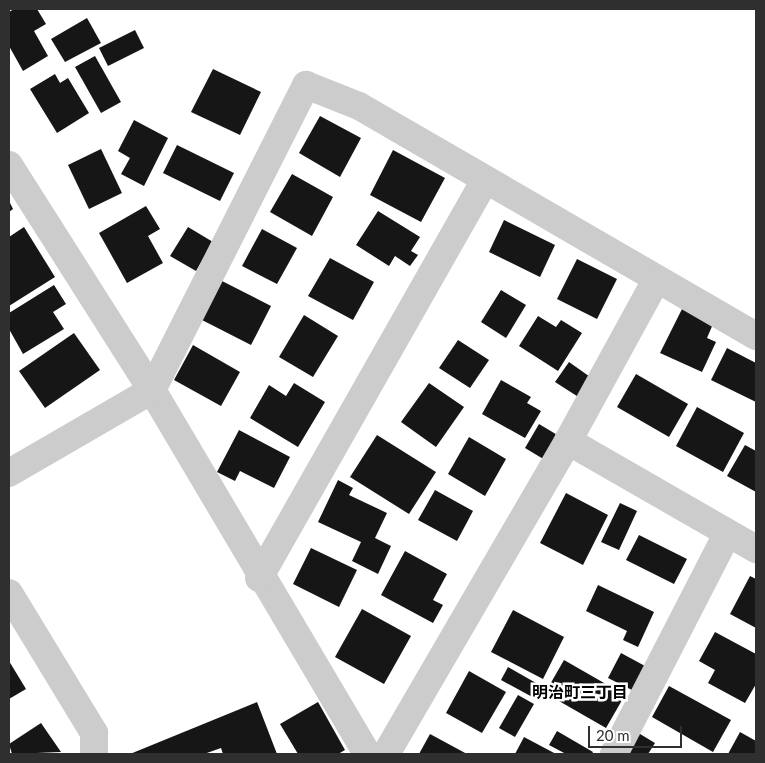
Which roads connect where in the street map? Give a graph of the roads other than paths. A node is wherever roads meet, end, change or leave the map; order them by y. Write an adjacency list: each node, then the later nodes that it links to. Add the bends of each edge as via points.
1 (9, 165): 5 (street)
2 (485, 180): 3 (street); 5 (street, via 359,106 306,85); 10 (street)
3 (656, 280): 4 (street); 6 (street)
4 (756, 336)
5 (152, 390): 7 (street); 10 (street)
6 (568, 441): 8 (street); 14 (street)
7 (9, 472)
8 (727, 534): 9 (street); 15 (street)
9 (756, 549)
10 (259, 578): 13 (street)
11 (9, 593): 12 (street, via 94,733)
12 (94, 754)
13 (367, 754)
14 (386, 754)
15 (614, 754)

